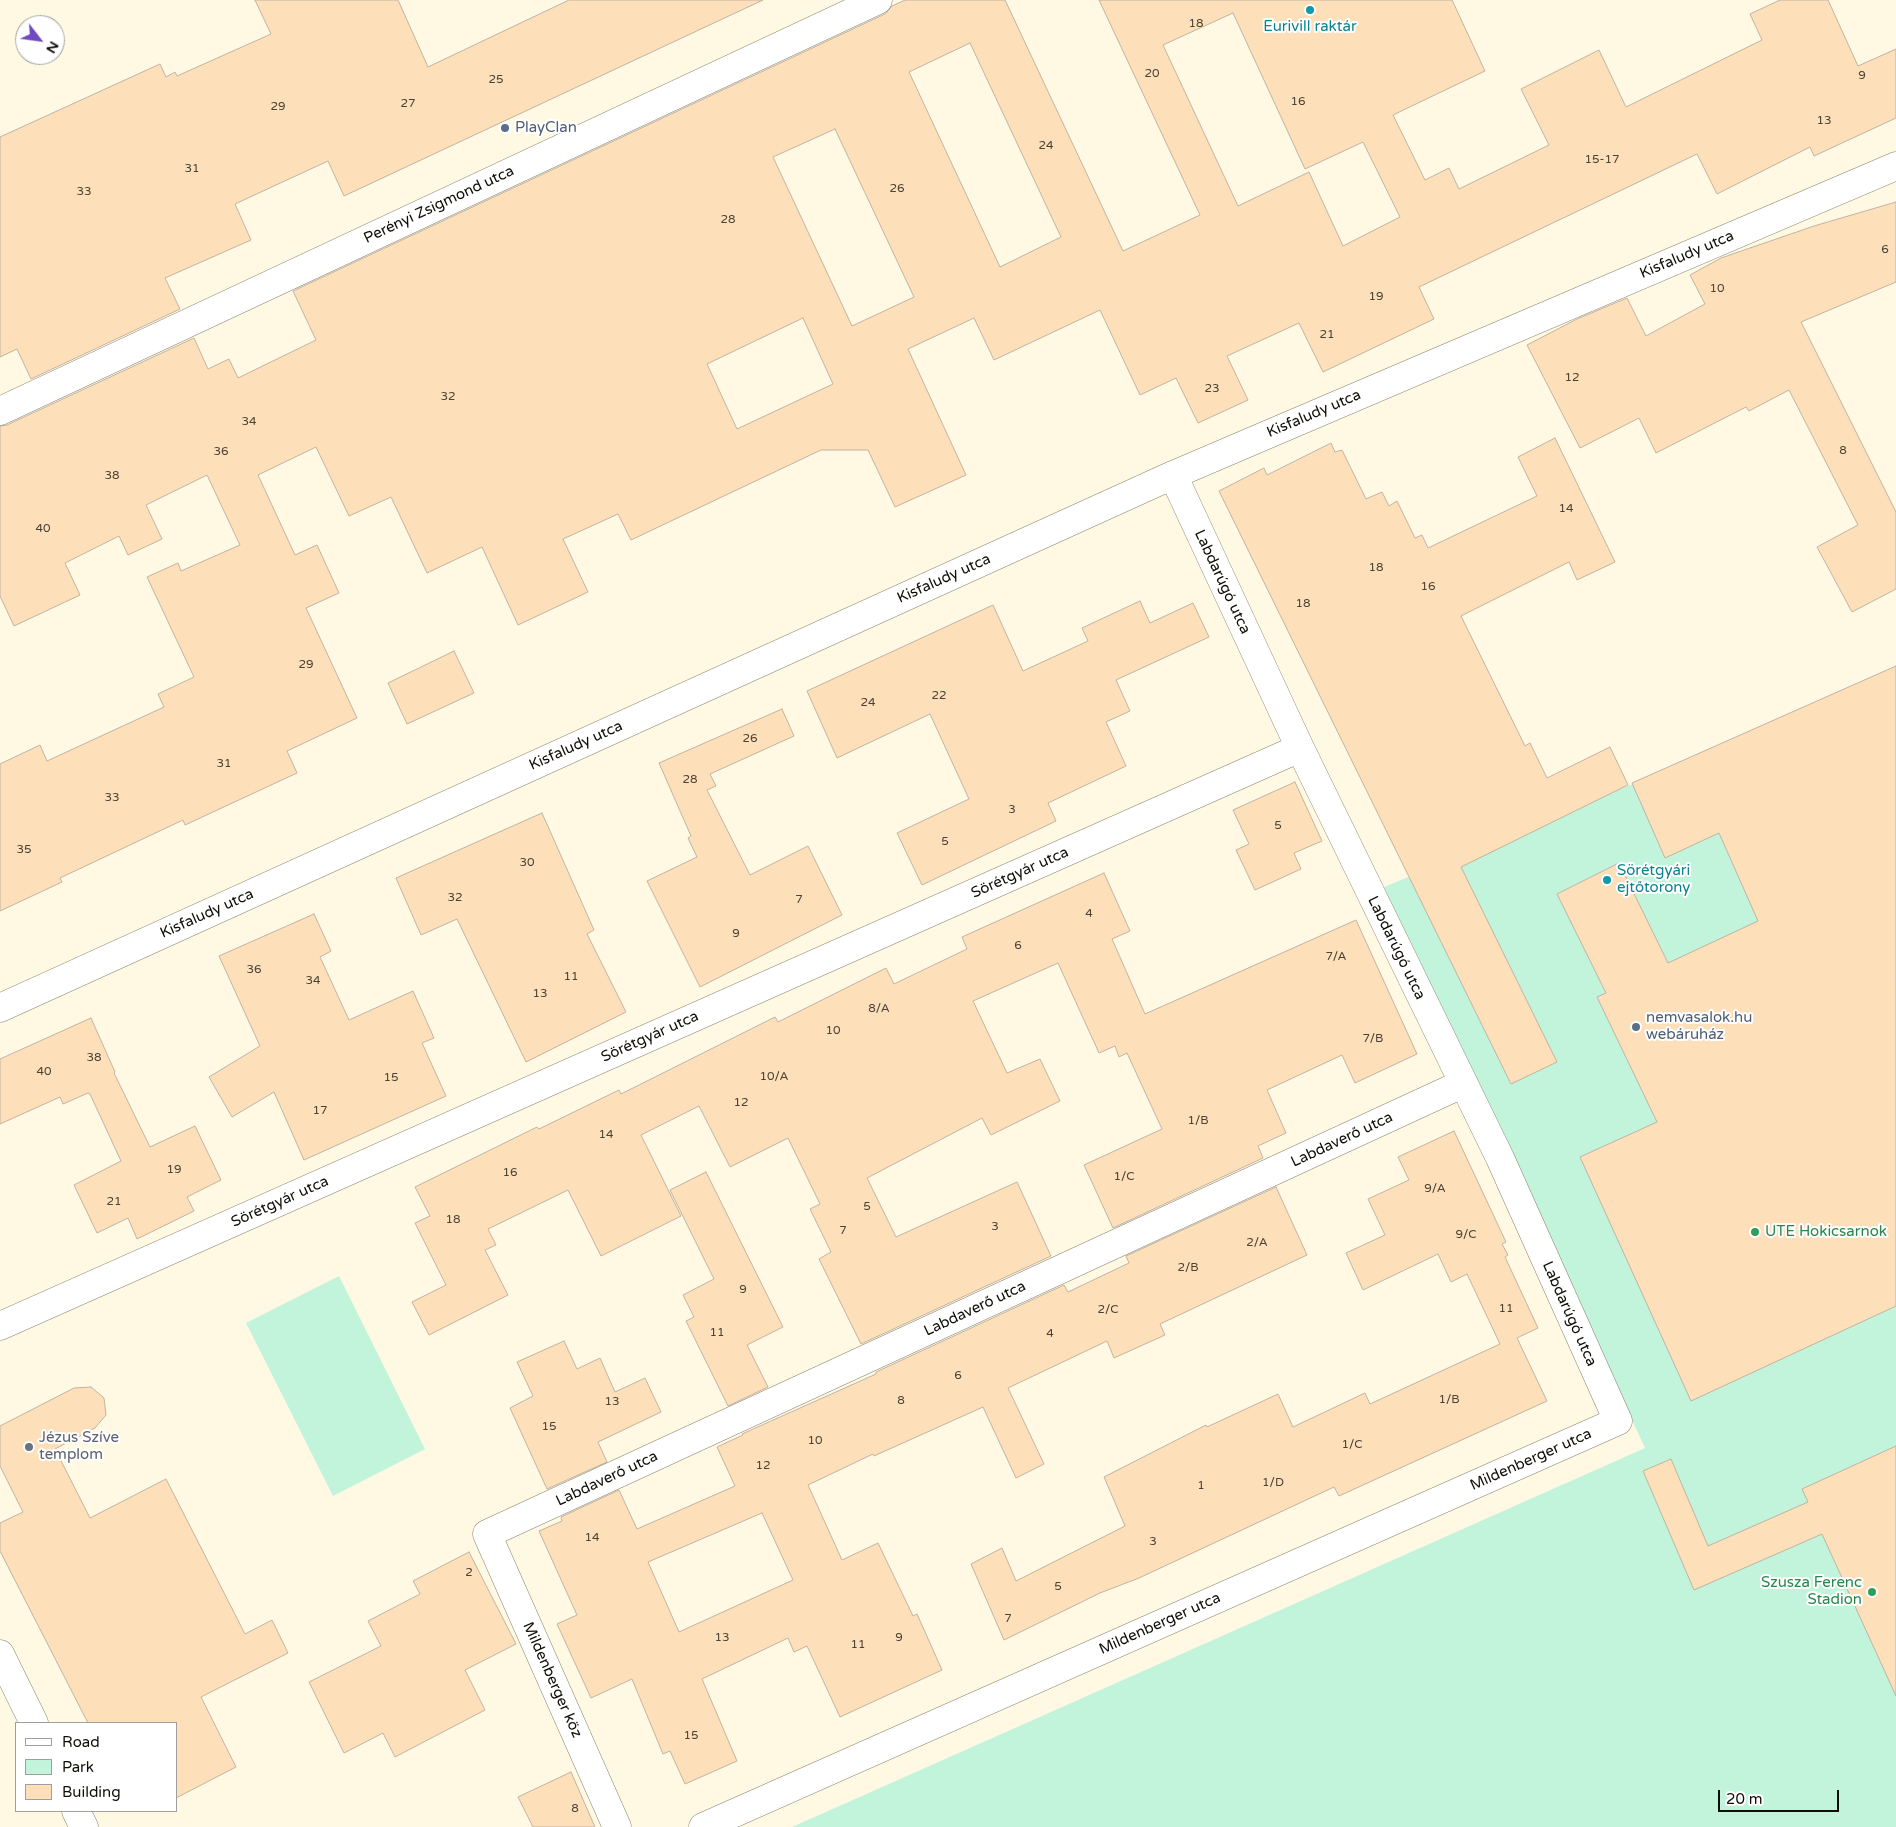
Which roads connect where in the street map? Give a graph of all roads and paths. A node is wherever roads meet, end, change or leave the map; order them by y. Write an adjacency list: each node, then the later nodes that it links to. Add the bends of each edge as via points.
1 (878, 0): 3 (street, Perényi Zsigmond utca)
2 (1896, 166): 4 (street, Kisfaludy utca)
3 (0, 411)
4 (1173, 475): 5 (street, Labdarúgó utca); 6 (street, Kisfaludy utca)
5 (1300, 748): 7 (street, Labdarúgó utca); 8 (street, Sörétgyár utca)
6 (0, 1008)
7 (1462, 1084): 9 (street, Labdarúgó utca, via 1500,1158); 10 (street, Labdaverő utca)
8 (0, 1326)
9 (1618, 1421): 16 (street, Mildenberger utca)
10 (487, 1534): 15 (street, Mildenberger köz)
11 (0, 1654): 12 (street)
12 (34, 1722)
13 (76, 1812): 14 (street)
14 (84, 1827)
15 (617, 1827)
16 (703, 1827)

